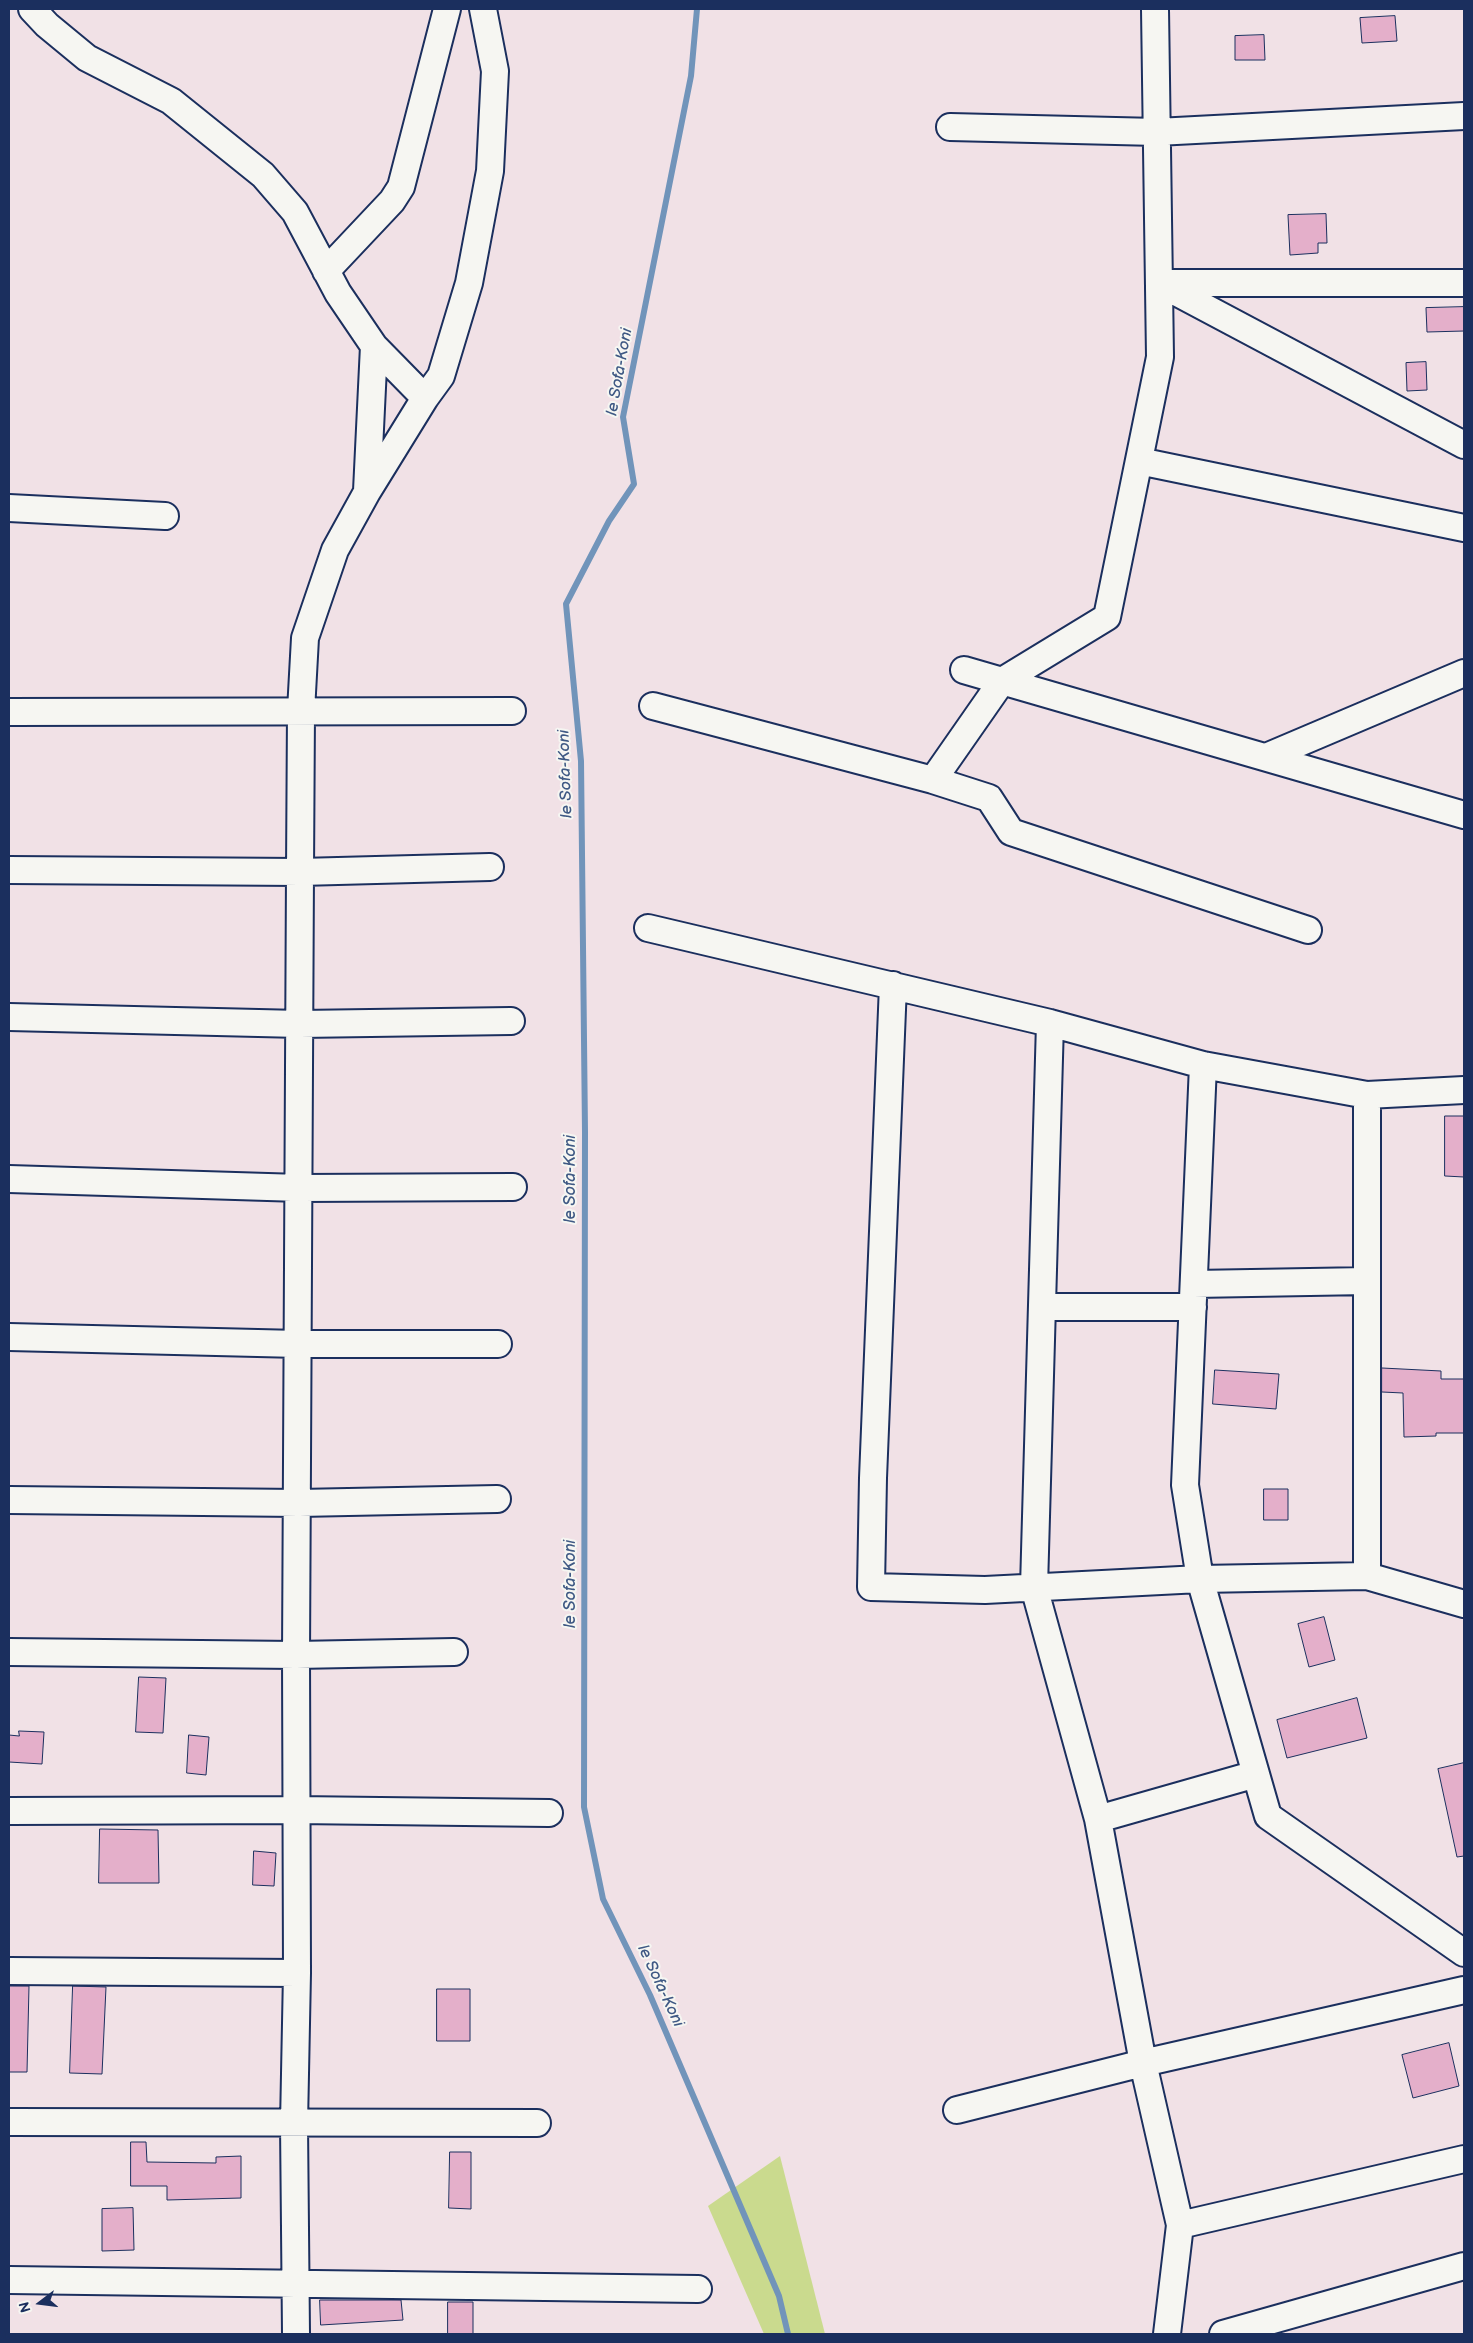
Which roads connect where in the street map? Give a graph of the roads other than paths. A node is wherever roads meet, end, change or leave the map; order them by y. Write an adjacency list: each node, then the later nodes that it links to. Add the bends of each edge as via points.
1 (32, 9): 8 (street, via 87,58 171,101 263,175 295,212)
2 (447, 9): 8 (street, via 401,187 392,201)
3 (482, 9): 12 (street, via 495,71 490,172 469,283 441,376)
4 (1155, 9): 7 (street)
5 (1464, 116): 7 (street)
6 (950, 127): 7 (street)
7 (1157, 132): 9 (street)
8 (326, 272): 11 (street)
9 (1159, 283): 10 (street); 13 (street); 14 (street, via 1160,357)
10 (1464, 283)
11 (374, 346): 12 (street); 15 (street)
12 (425, 398): 15 (street)
13 (1464, 445)
14 (1138, 462): 18 (street); 21 (street, via 1107,617)
15 (367, 492): 23 (street, via 335,550 305,638)
16 (9, 508): 17 (street)
17 (165, 516)
18 (1464, 528)
19 (964, 670): 21 (street)
20 (1464, 673): 26 (street)
21 (1002, 681): 26 (street); 27 (street)
22 (653, 706): 27 (street)
23 (301, 711): 24 (street); 25 (street); 31 (street)
24 (512, 711)
25 (9, 712)
26 (1266, 757): 28 (street)
27 (933, 780): 33 (street, via 989,798 1011,832)
28 (1464, 814)
29 (490, 866): 31 (street)
30 (9, 870): 31 (street)
31 (300, 872): 38 (street)
32 (648, 928): 34 (street)
33 (1308, 930)
34 (893, 985): 37 (street); 56 (street, via 871,1587 985,1590)
35 (9, 1018): 38 (street)
36 (511, 1021): 38 (street)
37 (1050, 1023): 39 (street); 47 (street)
38 (300, 1024): 44 (street)
39 (1204, 1065): 41 (street); 46 (street)
40 (1464, 1090): 41 (street)
41 (1366, 1095): 45 (street)
42 (9, 1179): 44 (street)
43 (514, 1187): 44 (street)
44 (300, 1188): 49 (street)
45 (1367, 1281): 46 (street); 54 (street)
46 (1194, 1295): 47 (street); 55 (street, via 1186,1486)
47 (1042, 1307): 56 (street)
48 (9, 1337): 49 (street)
49 (299, 1344): 50 (street); 53 (street)
50 (498, 1344)
51 (497, 1499): 53 (street)
52 (9, 1500): 53 (street)
53 (298, 1503): 60 (street)
54 (1367, 1576): 55 (street); 57 (street)
55 (1200, 1579): 56 (street); 61 (street)
56 (1034, 1587): 65 (street)
57 (1464, 1604)
58 (9, 1652): 60 (street)
59 (454, 1652): 60 (street)
60 (296, 1655): 62 (street)
61 (1256, 1774): 65 (street); 66 (street, via 1268,1816)
62 (296, 1810): 63 (street); 64 (street); 68 (street)
63 (9, 1811)
64 (549, 1813)
65 (1098, 1819): 70 (street)
66 (1464, 1953)
67 (9, 1971): 68 (street)
68 (297, 1973): 74 (street)
69 (1464, 1990): 70 (street)
70 (1143, 2063): 71 (street); 76 (street)
71 (957, 2110)
72 (9, 2122): 74 (street)
73 (537, 2123): 74 (street)
74 (294, 2124): 79 (street)
75 (1464, 2159): 76 (street)
76 (1180, 2225): 82 (street)
77 (1464, 2266): 83 (street)
78 (9, 2280): 79 (street)
79 (295, 2285): 80 (street); 81 (street)
80 (698, 2290)
81 (296, 2334)
82 (1167, 2334)
83 (1223, 2334)

